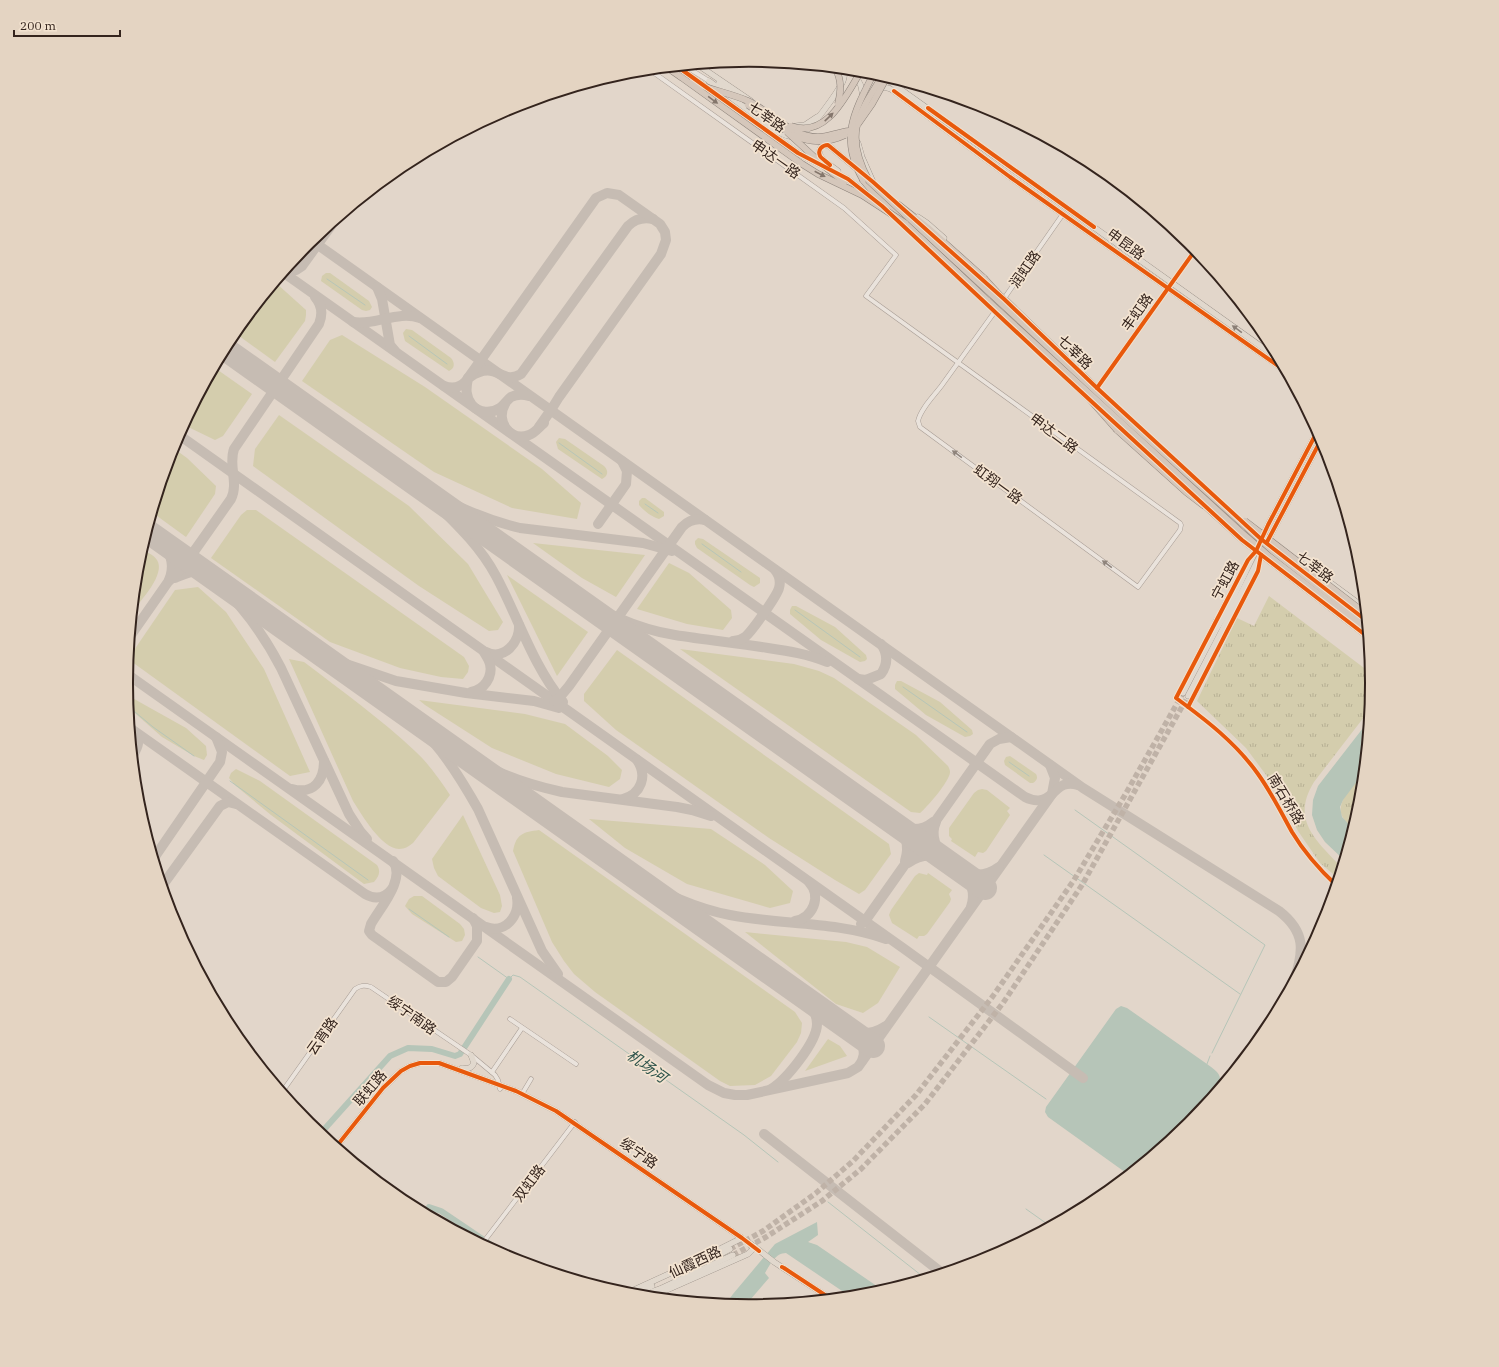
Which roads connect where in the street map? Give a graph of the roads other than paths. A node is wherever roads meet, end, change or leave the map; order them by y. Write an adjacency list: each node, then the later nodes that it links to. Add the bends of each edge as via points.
1 (703, 69): 5 (main road)
2 (691, 70): 13 (street)
3 (683, 71): 27 (main road, 七莘路, via 798,153)
4 (673, 72): 9 (highway)
5 (708, 72): 18 (main road); 22 (main road, via 781,122 791,126 804,125)
6 (837, 73): 21 (highway, bridge, via 841,92)
7 (656, 74): 37 (street, 申达一路, via 844,208 896,255)
8 (845, 75): 22 (main road)
9 (681, 77): 24 (highway, bridge, via 747,101); 29 (highway, one-way to 29, bridge, via 802,164)
10 (856, 77): 23 (main road, via 863,98)
11 (857, 77): 21 (highway, bridge)
12 (872, 79): 33 (highway, bridge, via 855,112 850,140 852,156 863,180)
13 (709, 81): 18 (main road); 22 (main road, via 785,135 794,137 802,134)
14 (879, 81): 40 (highway, bridge, via 860,113 855,134 856,151 869,180)
15 (884, 82): 19 (highway, bridge)
16 (886, 83): 19 (highway, bridge)
17 (897, 86): 23 (main road, via 876,90); 31 (main road, 申昆路); 32 (main road, 申昆路, via 1010,177)
18 (726, 89): 20 (main road)
19 (880, 91): 25 (highway, bridge, via 863,119)
20 (748, 105): 26 (highway, bridge)
21 (838, 107): 24 (highway, one-way to 21, bridge, via 794,127 815,126 825,121)
22 (824, 110)
23 (860, 111): 28 (main road, via 857,138)
24 (780, 122): 25 (highway, bridge, via 802,134 818,137)
25 (849, 131): 26 (highway, bridge, via 834,140 816,142)
26 (787, 132): 29 (highway, bridge, via 836,177)
27 (848, 178): 28 (main road, 七莘路, via 820,156 821,147 828,145); 39 (main road, 七莘路, via 887,210)
28 (873, 182): 30 (main road, 七莘路)
29 (862, 195): 33 (highway, bridge)
30 (899, 205): 38 (main road, 七莘路, via 927,223 987,277); 40 (highway, bridge, via 984,278)
31 (1066, 207): 32 (main road); 35 (main road, 申昆路)
32 (1063, 214): 36 (main road, 申昆路); 38 (street, 润虹路)
33 (906, 223): 44 (highway, bridge)
34 (1192, 255): 35 (street, 丰虹路)
35 (1172, 282): 36 (street, 丰虹路); 41 (main road, 申昆路, one-way to 35)
36 (1168, 288): 43 (main road, 申昆路); 45 (street, 丰虹路)
37 (866, 296): 42 (street, 申达二路)
38 (1004, 299): 39 (street, 润虹路); 45 (main road, 七莘路)
39 (995, 312): 42 (street, 润虹路); 46 (main road, 七莘路)
40 (1028, 326): 49 (highway, bridge)
41 (1269, 352)
42 (958, 363): 55 (street, 虹翔一路, one-way to 42, via 920,427 919,417); 55 (street, 申达二路, via 1180,523 1180,530)
43 (1277, 365)
44 (1072, 378): 50 (highway, bridge, via 1113,426); 62 (highway, bridge, via 1253,543)
45 (1097, 388): 46 (street, 丰虹路); 52 (main road, 七莘路)
46 (1088, 399): 50 (main road, 七莘路)
47 (1314, 437): 52 (main road, 宁虹路)
48 (1318, 446): 51 (main road, 宁虹路)
49 (1216, 500): 58 (highway, bridge); 61 (highway, bridge, via 1274,552)
50 (1203, 505): 54 (main road, 七莘路)
51 (1269, 537): 53 (main road, 宁虹路); 57 (main road)
52 (1261, 539): 53 (main road, 七莘路); 54 (main road, 宁虹路)
53 (1266, 544): 54 (main road, 宁虹路); 59 (main road, 七莘路)
54 (1258, 553): 56 (main road, 宁虹路, via 1239,583); 56 (main road, 宁虹路, via 1232,614 1185,694); 60 (street, 宁虹路, via 1248,560); 63 (main road, 七莘路); 65 (street, 宁虹路, via 1258,571)
55 (1138, 587)
56 (1232, 602): 60 (main road)
57 (1361, 605)
58 (1362, 611)
59 (1362, 618)
60 (1216, 621): 64 (street, 宁虹路)
61 (1363, 622)
62 (1364, 629)
63 (1364, 634)
64 (1176, 698): 65 (street, 南石桥路)
65 (1188, 707): 66 (street, 南石桥路, via 1226,737 1248,760 1268,788 1303,848)
66 (1333, 883)
67 (366, 985): 70 (street, 绥宁南路); 76 (street, 云宵路, via 355,990)
68 (510, 1019): 69 (street)
69 (522, 1028): 71 (street); 73 (street)
70 (471, 1056): 72 (main road, via 474,1063 469,1069); 73 (street, 绥宁南路)
71 (576, 1064)
72 (448, 1065): 75 (main road, 联虹路); 79 (main road, 联虹路, via 430,1062 410,1066 401,1071 383,1088)
73 (492, 1072): 75 (street)
74 (531, 1079): 77 (street)
75 (500, 1087): 77 (main road, 绥宁路); 78 (main road, 绥宁路); 80 (main road, 联虹路, via 438,1066 411,1069 390,1086)
76 (285, 1088)
77 (522, 1094): 78 (main road, 绥宁路, via 556,1111)
78 (574, 1124): 81 (main road, 绥宁路); 82 (street, 双虹路)
79 (339, 1143)
80 (342, 1146)
81 (740, 1239): 84 (main road, 绥宁路); 87 (main road, 仙霞西路)
82 (485, 1240)
83 (730, 1249): 88 (main road)
84 (756, 1249): 86 (main road, 绥宁路); 90 (main road, 仙霞西路)
85 (733, 1255): 89 (main road)
86 (782, 1267): 91 (main road, 绥宁路); 92 (main road, 绥宁路)
87 (636, 1289)
88 (642, 1290)
89 (651, 1292)
90 (660, 1293)
91 (826, 1295)
92 (819, 1296)

